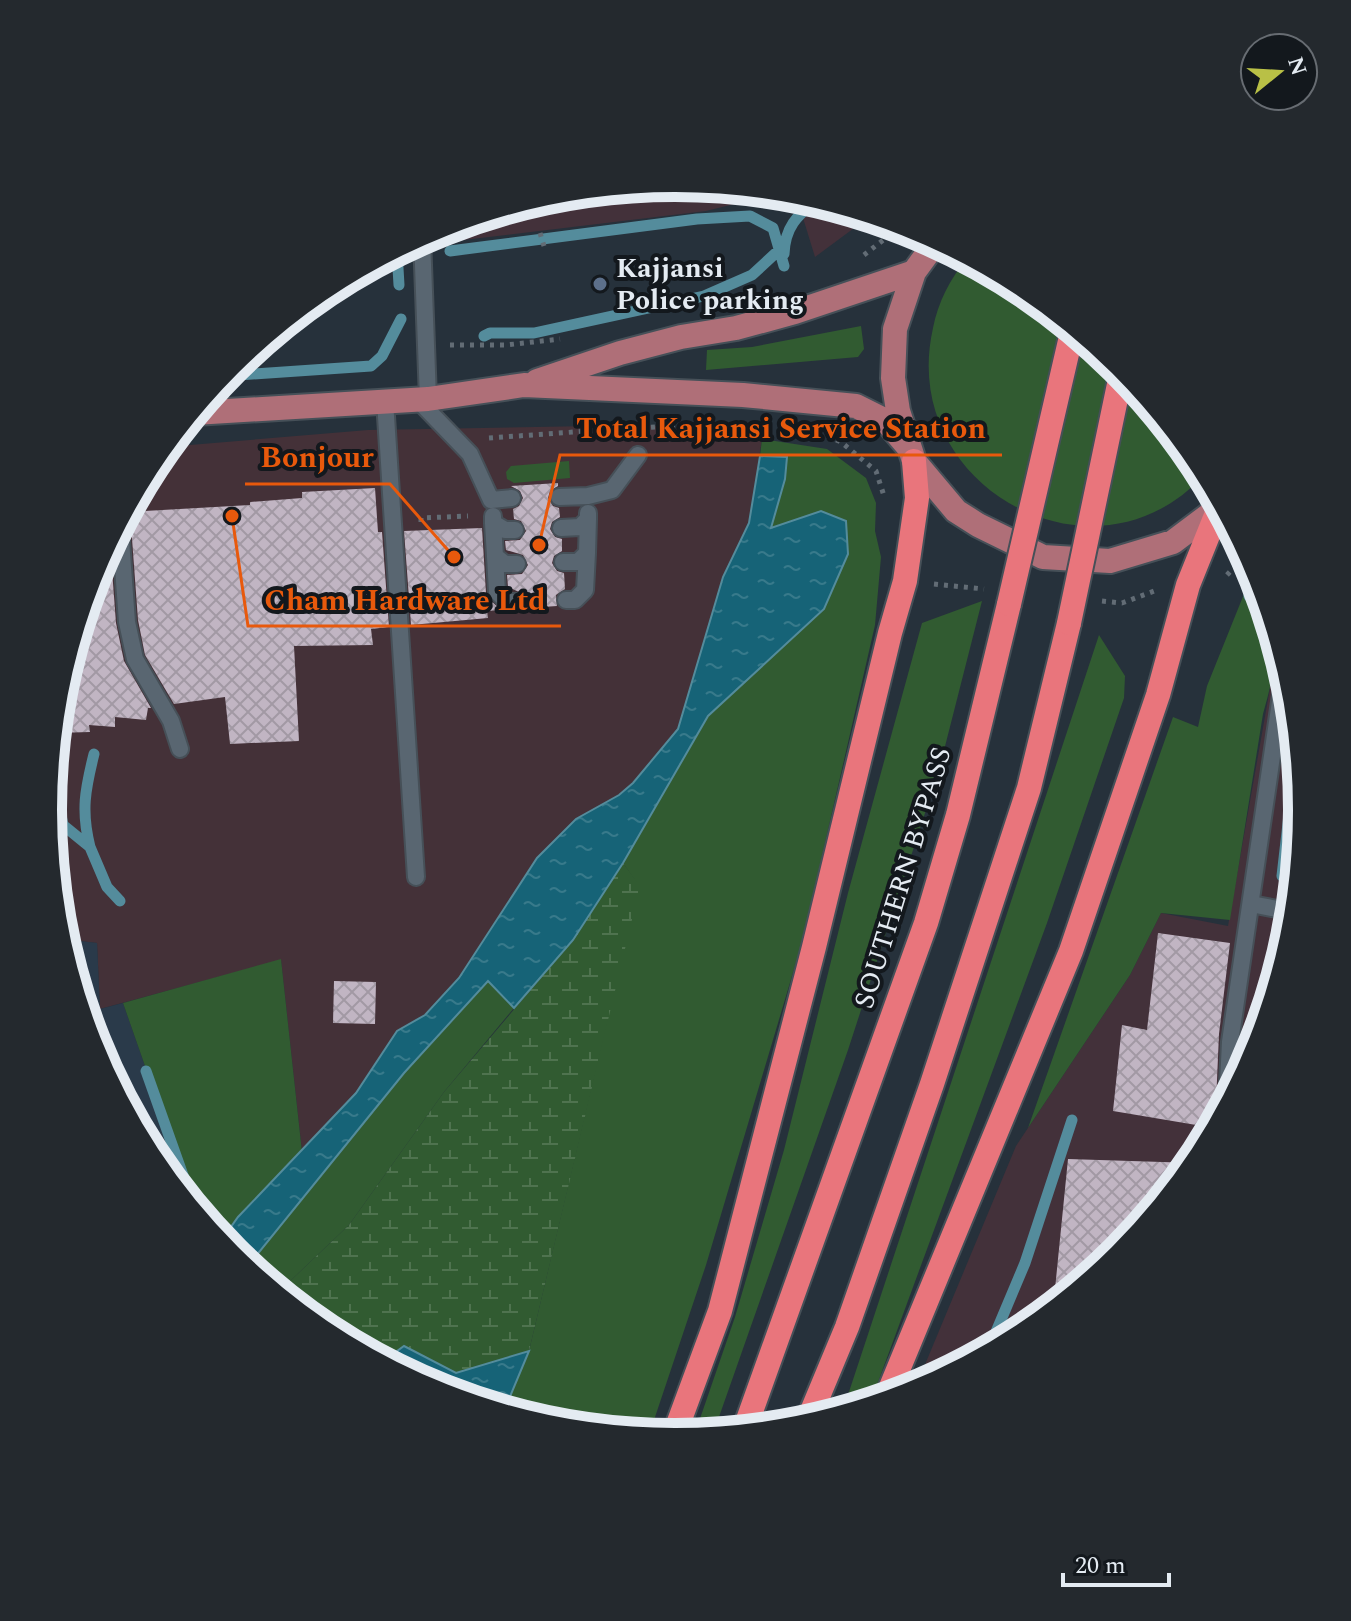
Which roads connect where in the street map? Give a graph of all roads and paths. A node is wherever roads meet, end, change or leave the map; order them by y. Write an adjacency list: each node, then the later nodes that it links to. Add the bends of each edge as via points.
1 (540, 233): 2 (path)
2 (544, 246)
3 (422, 252): 8 (lane)
4 (929, 252): 5 (main road)
5 (914, 272): 9 (main road, via 795,312 620,353); 17 (main road, via 895,329 893,378)
6 (566, 338): 8 (path, via 506,345)
7 (1070, 341): 43 (highway, SOUTHERN BYPASS, bridge, via 958,815 926,923)
8 (425, 345): 11 (lane)
9 (524, 385): 11 (main road); 17 (main road, via 856,406 886,421)
10 (1118, 387): 42 (highway, bridge, via 1069,623 1019,818 932,1084)
11 (422, 399): 12 (main road); 15 (lane)
12 (385, 401): 13 (main road); 37 (lane)
13 (209, 412)
14 (685, 425): 15 (path)
15 (456, 440): 21 (lane, via 470,454)
16 (638, 455): 18 (lane, via 612,490)
17 (912, 455): 22 (main road, via 956,511 1043,557 1110,561 1173,542); 44 (highway, via 917,498 905,581 720,1311)
18 (588, 496): 19 (lane); 23 (lane)
19 (559, 497)
20 (512, 498): 21 (lane)
21 (492, 513): 26 (lane, via 505,530); 27 (path, via 421,518); 30 (lane)
22 (1212, 513)
23 (588, 519): 25 (lane, via 580,527); 29 (lane)
24 (1215, 519): 41 (highway, via 1188,585 1158,695 1071,951)
25 (561, 528)
26 (515, 530)
27 (422, 531)
28 (122, 547): 36 (lane, via 135,659 171,721)
29 (587, 553): 31 (lane, via 578,562); 33 (lane, via 585,590 575,600)
30 (495, 556): 32 (lane, via 505,564); 34 (lane, via 497,592 508,602)
31 (563, 562)
32 (517, 564)
33 (566, 600)
34 (519, 602)
35 (1280, 705): 38 (lane)
36 (180, 749)
37 (416, 877)
38 (1251, 904): 39 (lane); 40 (lane)
39 (1281, 910)
40 (1228, 1077)
41 (892, 1384)
42 (813, 1408)
43 (748, 1420)
44 (678, 1424)

